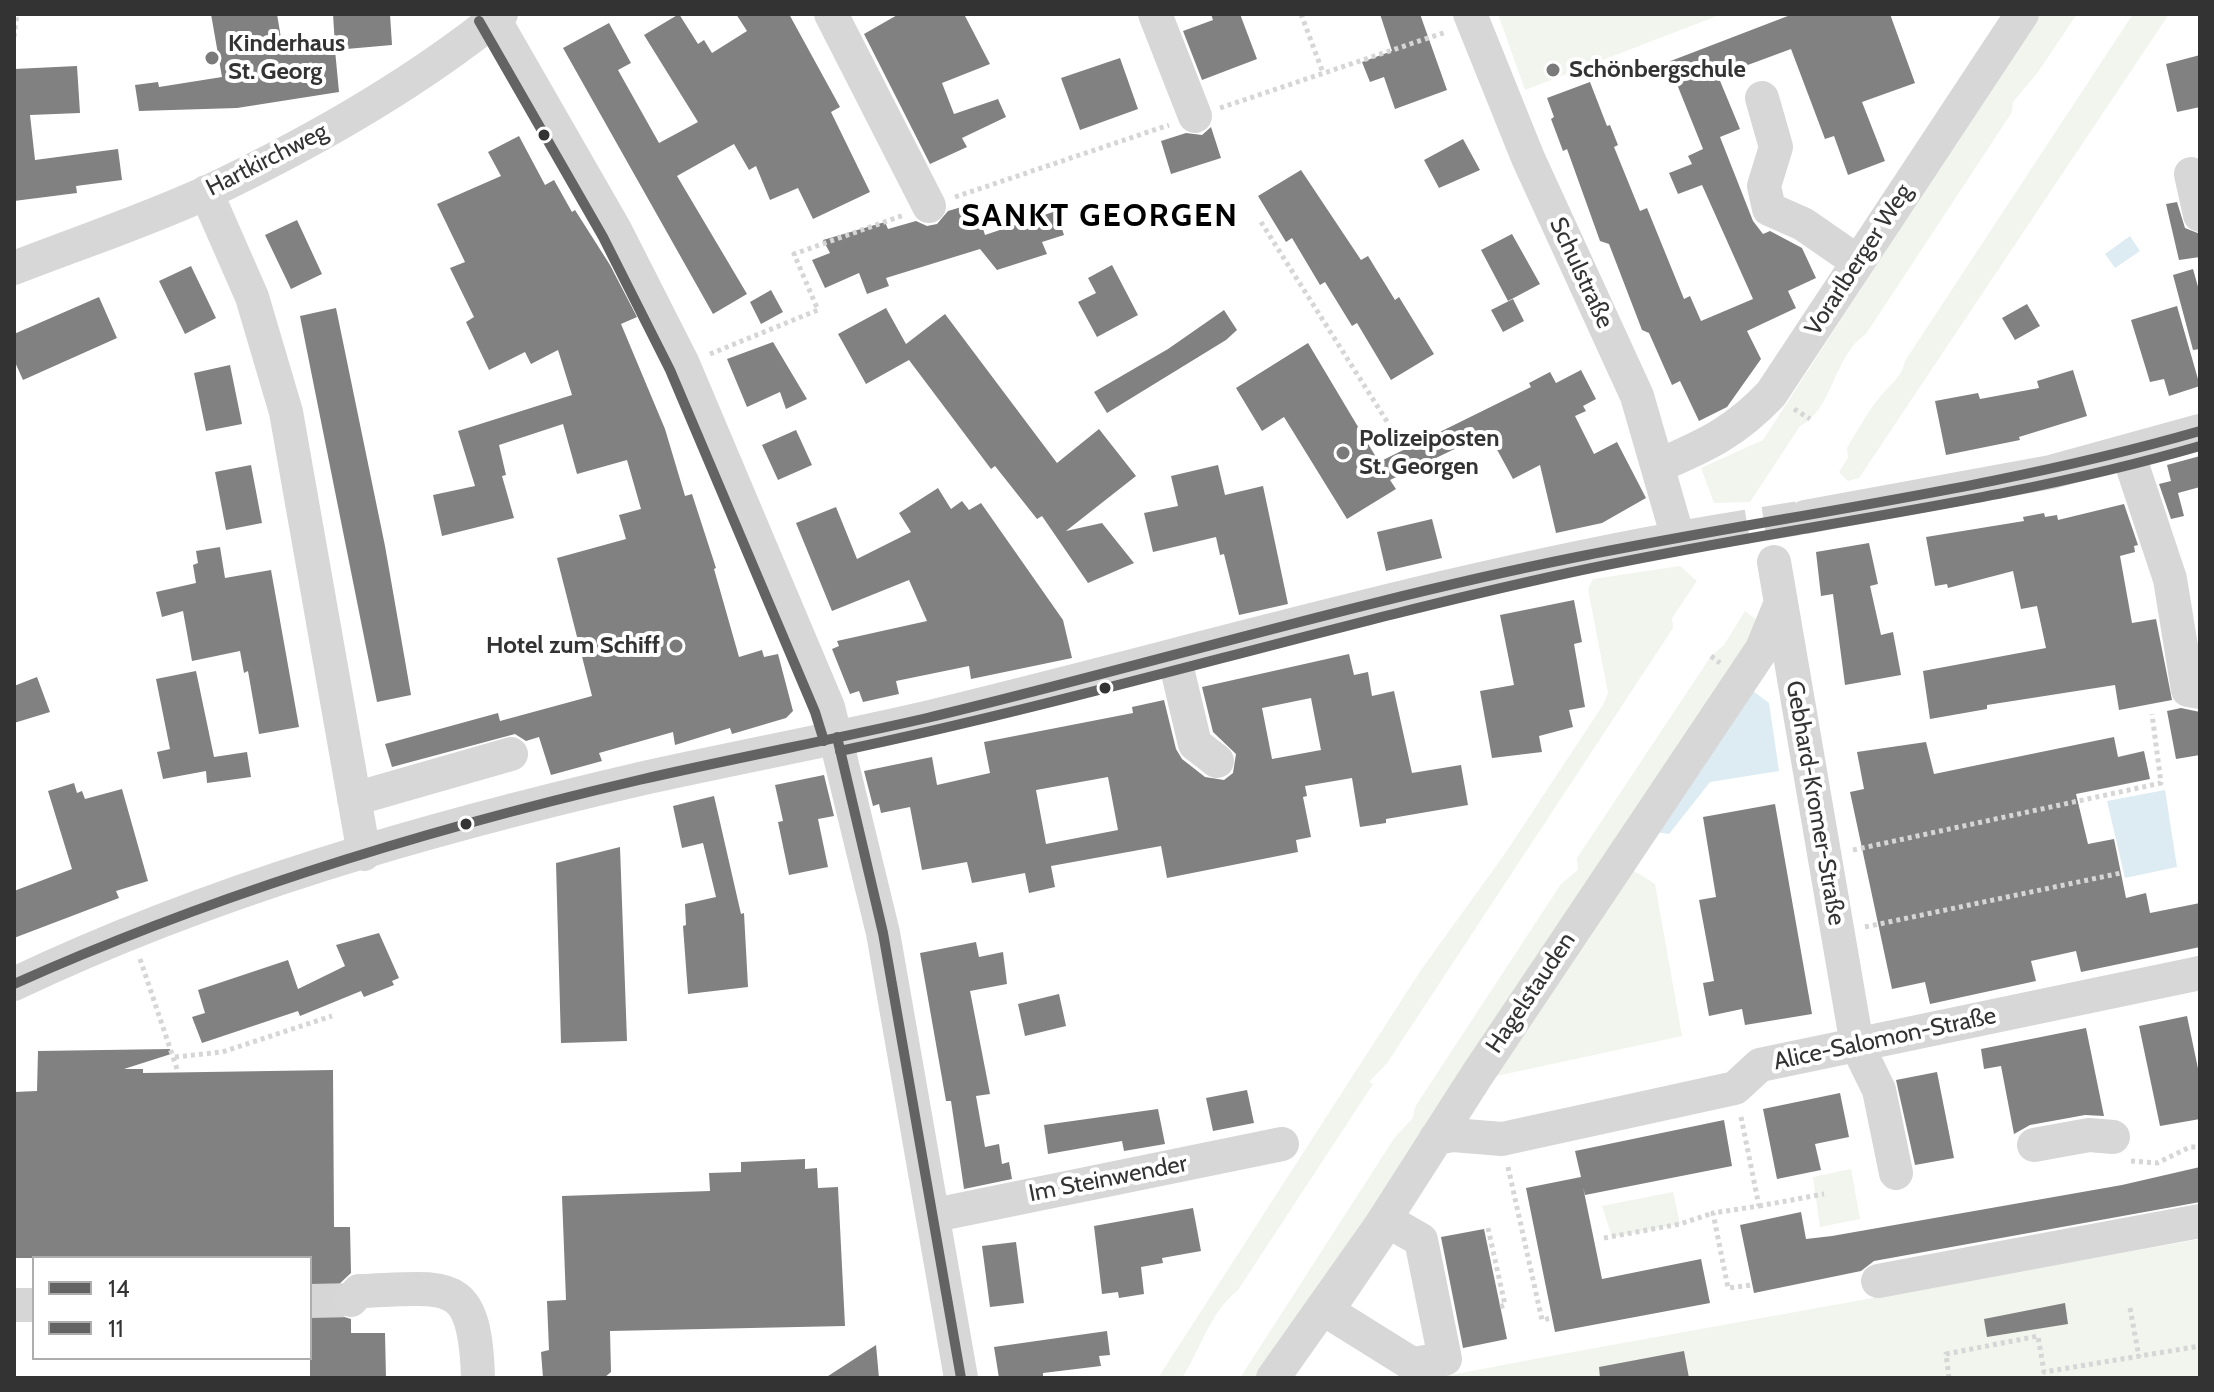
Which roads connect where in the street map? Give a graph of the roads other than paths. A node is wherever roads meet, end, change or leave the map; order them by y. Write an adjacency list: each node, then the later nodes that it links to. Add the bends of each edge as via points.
1 (831, 14): 10 (street)
2 (1155, 14): 7 (street)
3 (2022, 14): 12 (street, Vorarlberger Weg)
4 (495, 16): 9 (street, Hartkirchweg, via 440,61 376,102); 24 (street, via 683,364)
5 (1472, 18): 16 (street, Schulstraße, via 1528,158 1637,396)
6 (1762, 98): 12 (street, via 1776,147 1764,186 1769,209 1803,224)
7 (1195, 116)
8 (2191, 174): 11 (street)
9 (206, 192): 13 (street, Hartkirchweg); 27 (street, via 252,297 286,412)
10 (929, 206)
11 (2200, 215)
12 (1858, 262): 16 (street, Vorarlberger Weg, via 1771,394 1743,423)
13 (14, 268)
14 (2200, 431): 15 (street)
15 (2128, 453): 17 (street); 23 (street, via 2170,579 2188,690)
16 (1660, 465): 19 (street, Schulstraße)
17 (1805, 517)
18 (1714, 532): 19 (street)
19 (1678, 538): 22 (street, via 1510,572)
20 (1774, 562): 21 (street, Gebhard-Kromer-Straße)
21 (1780, 605): 31 (street, Gebhard-Kromer-Straße); 32 (street, Hagelstauden, via 1762,649)
22 (1174, 656): 24 (street); 26 (street, via 1195,744)
23 (2200, 692)
24 (837, 737): 28 (street, via 544,803); 37 (street, via 883,933)
25 (511, 754): 27 (street)
26 (1217, 761)
27 (354, 799): 28 (street)
28 (364, 854): 30 (street, via 130,932)
29 (2200, 973): 31 (street, Alice-Salomon-Straße)
30 (14, 984)
31 (1857, 1045): 32 (street, Alice-Salomon-Straße, via 1760,1065 1735,1088 1502,1139); 36 (street, Gebhard-Kromer-Straße, via 1879,1090)
32 (1436, 1138): 43 (street, Hagelstauden)
33 (1282, 1144): 37 (street, Im Steinwender)
34 (2034, 1145): 35 (street, via 2089,1135)
35 (2120, 1149)
36 (1896, 1173)
37 (935, 1215): 42 (street)
38 (2200, 1221): 39 (street)
39 (1878, 1281)
40 (351, 1300): 41 (street, via 359,1291 386,1290 447,1292 463,1300 476,1333)
41 (478, 1378)
42 (961, 1378)
43 (1273, 1378)

